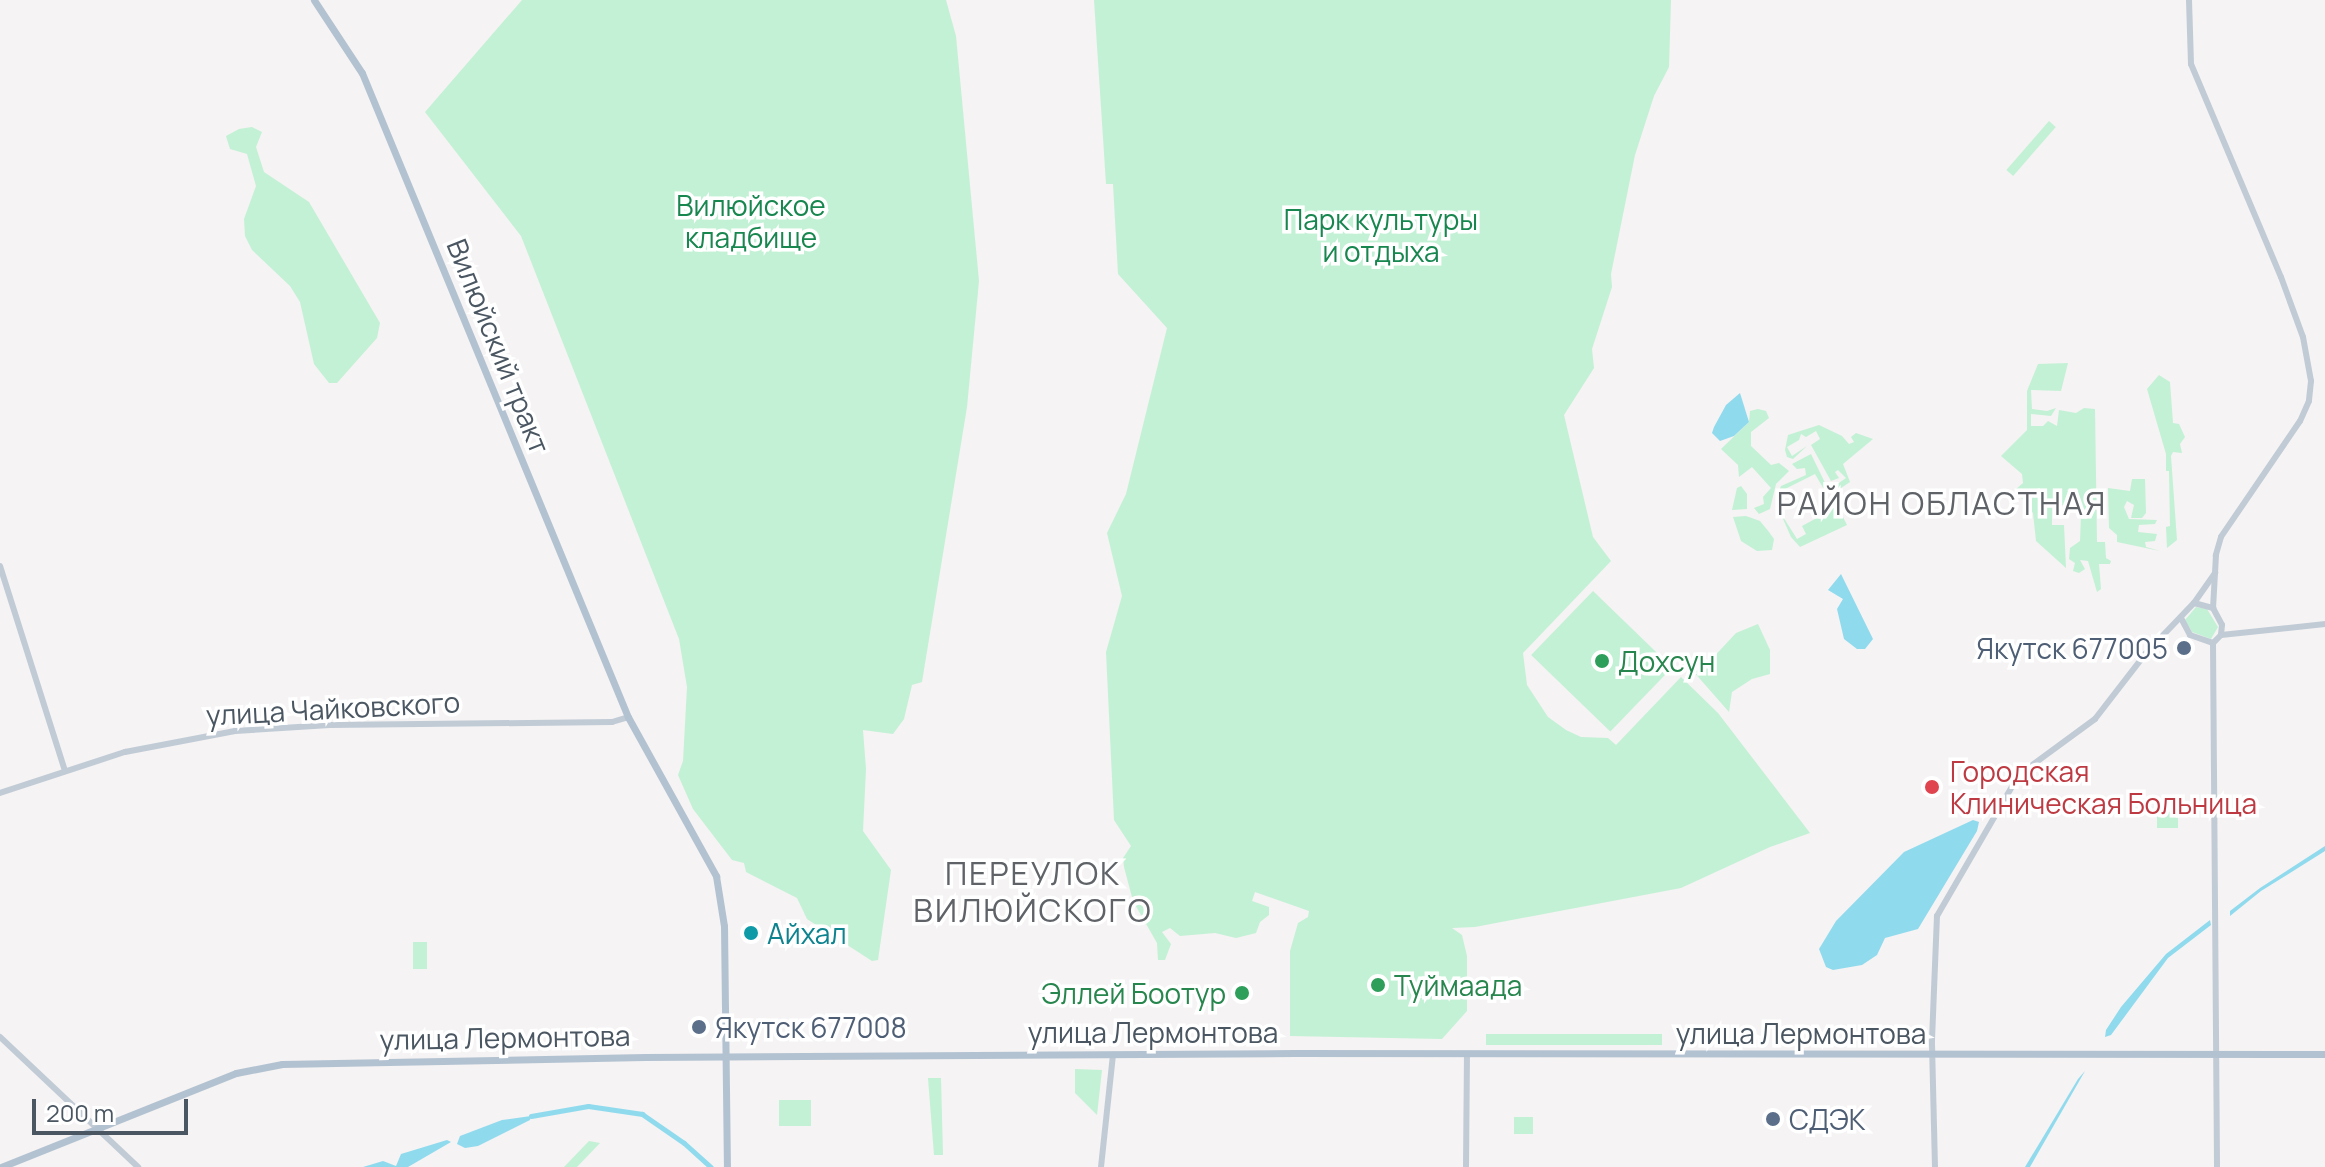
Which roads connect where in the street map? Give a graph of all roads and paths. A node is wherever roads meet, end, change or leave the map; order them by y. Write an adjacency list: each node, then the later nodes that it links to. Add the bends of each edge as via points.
1 (314, 0): 15 (main road, Вилюйский тракт, via 362,73)
2 (2189, 0): 4 (street, via 2191,64 2281,277 2303,337 2311,381 2300,421 2221,537)
3 (0, 566): 16 (street)
4 (2215, 573): 5 (street); 6 (street)
5 (2194, 603): 6 (street); 7 (street)
6 (2213, 608): 9 (street)
7 (2181, 618): 10 (street); 11 (street)
8 (2325, 624): 12 (street)
9 (2222, 625): 12 (street); 13 (street)
10 (2171, 627): 11 (street); 19 (street, via 2095,719 2024,771 1948,893 1933,934)
11 (2184, 630): 14 (street)
12 (2231, 632): 13 (street)
13 (2221, 635): 14 (street)
14 (2213, 643): 20 (street)
15 (628, 717): 16 (street, улица Чайковского, via 612,722 316,725 235,731 181,739); 24 (main road, Вилюйский тракт, via 716,876 723,906)
16 (65, 771): 17 (street, улица Чайковского)
17 (0, 793)
18 (0, 1037): 25 (street)
19 (1932, 1053): 20 (main road, улица Лермонтова); 23 (main road, улица Лермонтова); 31 (street)
20 (2215, 1054): 21 (main road, улица Лермонтова); 32 (street)
21 (2325, 1054)
22 (1113, 1055): 23 (main road, улица Лермонтова); 24 (main road, улица Лермонтова); 29 (street)
23 (1467, 1055): 30 (street)
24 (728, 1057): 25 (main road, улица Лермонтова, via 262,1066); 28 (main road, Вилюйский тракт)
25 (96, 1128): 26 (main road, улица Лермонтова); 27 (street)
26 (1, 1167)
27 (138, 1167)
28 (727, 1167)
29 (1101, 1167)
30 (1466, 1167)
31 (1935, 1167)
32 (2217, 1167)

